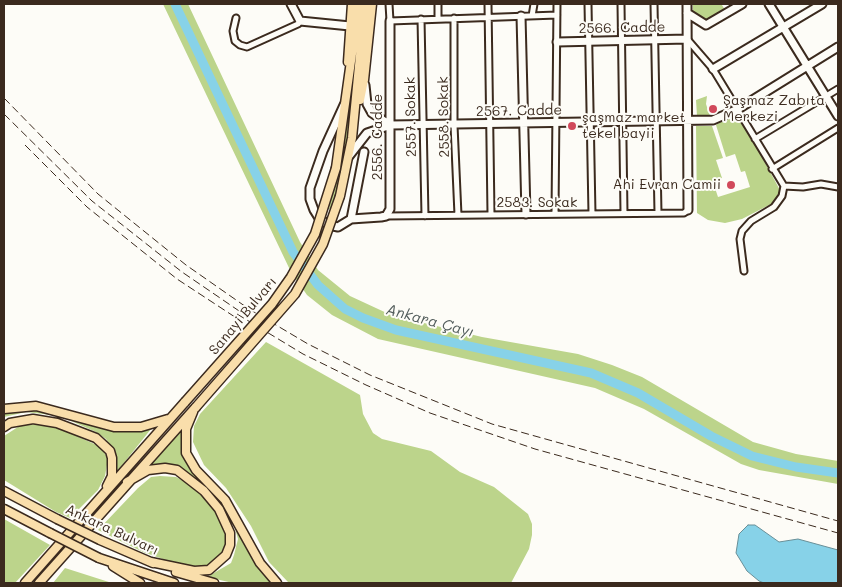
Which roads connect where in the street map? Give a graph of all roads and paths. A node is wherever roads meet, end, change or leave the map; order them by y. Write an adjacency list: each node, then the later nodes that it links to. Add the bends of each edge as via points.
1 (291, 4): 28 (street)
2 (352, 4): 29 (main road)
3 (359, 4): 39 (main road, Sanayi Bulvarı)
4 (365, 4): 45 (main road, Sanayi Bulvarı)
5 (372, 4): 40 (main road)
6 (389, 4): 27 (street)
7 (438, 4): 24 (street)
8 (488, 4): 22 (street)
9 (534, 4): 21 (street)
10 (557, 4): 19 (street)
11 (588, 4): 34 (street)
12 (621, 4): 33 (street)
13 (654, 4): 31 (street)
14 (687, 4): 18 (street)
15 (742, 4): 18 (street, via 706,25)
16 (769, 4): 30 (street)
17 (822, 4): 30 (street)
18 (687, 13): 32 (street)
19 (557, 15): 21 (street); 35 (street)
20 (520, 16): 21 (street); 22 (street); 51 (street)
21 (532, 16)
22 (487, 17): 25 (street); 53 (street)
23 (236, 18): 28 (street, via 235,41 247,48)
24 (438, 18): 25 (street); 26 (street)
25 (454, 18): 55 (street, 2558. Sokak)
26 (421, 19): 27 (street); 56 (street, 2557. Sokak)
27 (390, 20): 54 (street, 2556. Cadde)
28 (300, 21): 29 (street)
29 (350, 26): 39 (main road)
30 (783, 27): 37 (street); 38 (street)
31 (655, 39): 32 (street, 2566. Cadde); 33 (street, 2566. Cadde); 49 (street)
32 (687, 39): 38 (street); 47 (street)
33 (622, 40): 34 (street, 2566. Cadde); 48 (street)
34 (588, 41): 35 (street, 2566. Cadde); 50 (street)
35 (557, 42): 52 (street)
36 (838, 47): 37 (street, 2567. Cadde)
37 (808, 66): 42 (street); 44 (street, 2567. Cadde)
38 (713, 69): 44 (street)
39 (349, 73): 43 (main road, Sanayi Bulvarı)
40 (364, 80): 45 (main road); 54 (street, via 367,104 372,113)
41 (838, 89): 42 (street)
42 (826, 96): 46 (street); 58 (street)
43 (346, 102): 74 (street, via 320,158 309,194 314,210 323,222 338,227); 78 (main road, Sanayi Bulvarı, bridge, via 336,168 320,220 291,277 272,304)
44 (738, 109): 47 (street, 2567. Cadde, via 713,120); 58 (street)
45 (354, 110): 60 (main road, Sanayi Bulvarı)
46 (838, 116)
47 (688, 120): 49 (street, 2567. Cadde); 64 (street)
48 (623, 121): 49 (street, 2567. Cadde); 50 (street, 2567. Cadde); 65 (street)
49 (656, 121): 66 (street)
50 (590, 122): 52 (street, 2567. Cadde); 70 (street)
51 (524, 123): 52 (street, 2567. Cadde); 53 (street, 2567. Cadde); 68 (street)
52 (556, 123): 69 (street)
53 (488, 124): 55 (street, 2567. Cadde); 67 (street)
54 (391, 125): 56 (street, 2567. Cadde); 60 (street, via 368,134); 72 (street, 2556. Cadde, via 390,205)
55 (454, 125): 56 (street, 2567. Cadde); 71 (street, 2558. Sokak)
56 (422, 126): 73 (street, 2557. Sokak)
57 (838, 128): 61 (street)
58 (755, 139): 61 (street)
59 (364, 152): 74 (street)
60 (349, 156): 76 (main road, Sanayi Bulvarı, bridge, via 340,196 322,244 295,294)
61 (772, 169): 62 (street)
62 (784, 186): 63 (street, via 820,184); 75 (street, via 774,207 751,221 742,231)
63 (838, 187)
64 (688, 210): 66 (street, 2583. Sokak, via 684,213)
65 (624, 213): 66 (street, 2583. Sokak); 70 (street, 2583. Sokak)
66 (658, 213)
67 (491, 214): 68 (street, 2583. Sokak); 71 (street, 2583. Sokak)
68 (526, 214): 69 (street, 2583. Sokak)
69 (555, 214): 70 (street, 2583. Sokak)
70 (592, 214)
71 (458, 215): 73 (street, 2583. Sokak)
72 (386, 216): 73 (street, 2583. Sokak); 74 (street)
73 (425, 216)
74 (351, 219)
75 (744, 272)
76 (196, 407): 80 (main road, Sanayi Bulvarı); 91 (main road, via 186,429 186,453 196,470 225,500 260,563)
77 (4, 409): 78 (main road, via 36,406 125,428)
78 (170, 418): 82 (main road, Sanayi Bulvarı)
79 (4, 427): 82 (main road, via 33,419 57,423 96,438 110,451 113,464 112,476)
80 (127, 482): 85 (main road, via 148,470 177,470 214,503 226,520 230,533 226,555 209,570 194,571); 87 (main road, Sanayi Bulvarı)
81 (5, 491): 85 (main road, Ankara Bulvarı, bridge, via 100,540)
82 (103, 496): 86 (main road, Sanayi Bulvarı)
83 (4, 510): 84 (main road, Ankara Bulvarı, bridge)
84 (99, 558): 88 (main road); 89 (main road, Ankara Bulvarı)
85 (151, 562): 90 (main road, Ankara Bulvarı)
86 (25, 583)
87 (39, 583)
88 (140, 583)
89 (174, 583)
90 (214, 583)
91 (277, 583)

